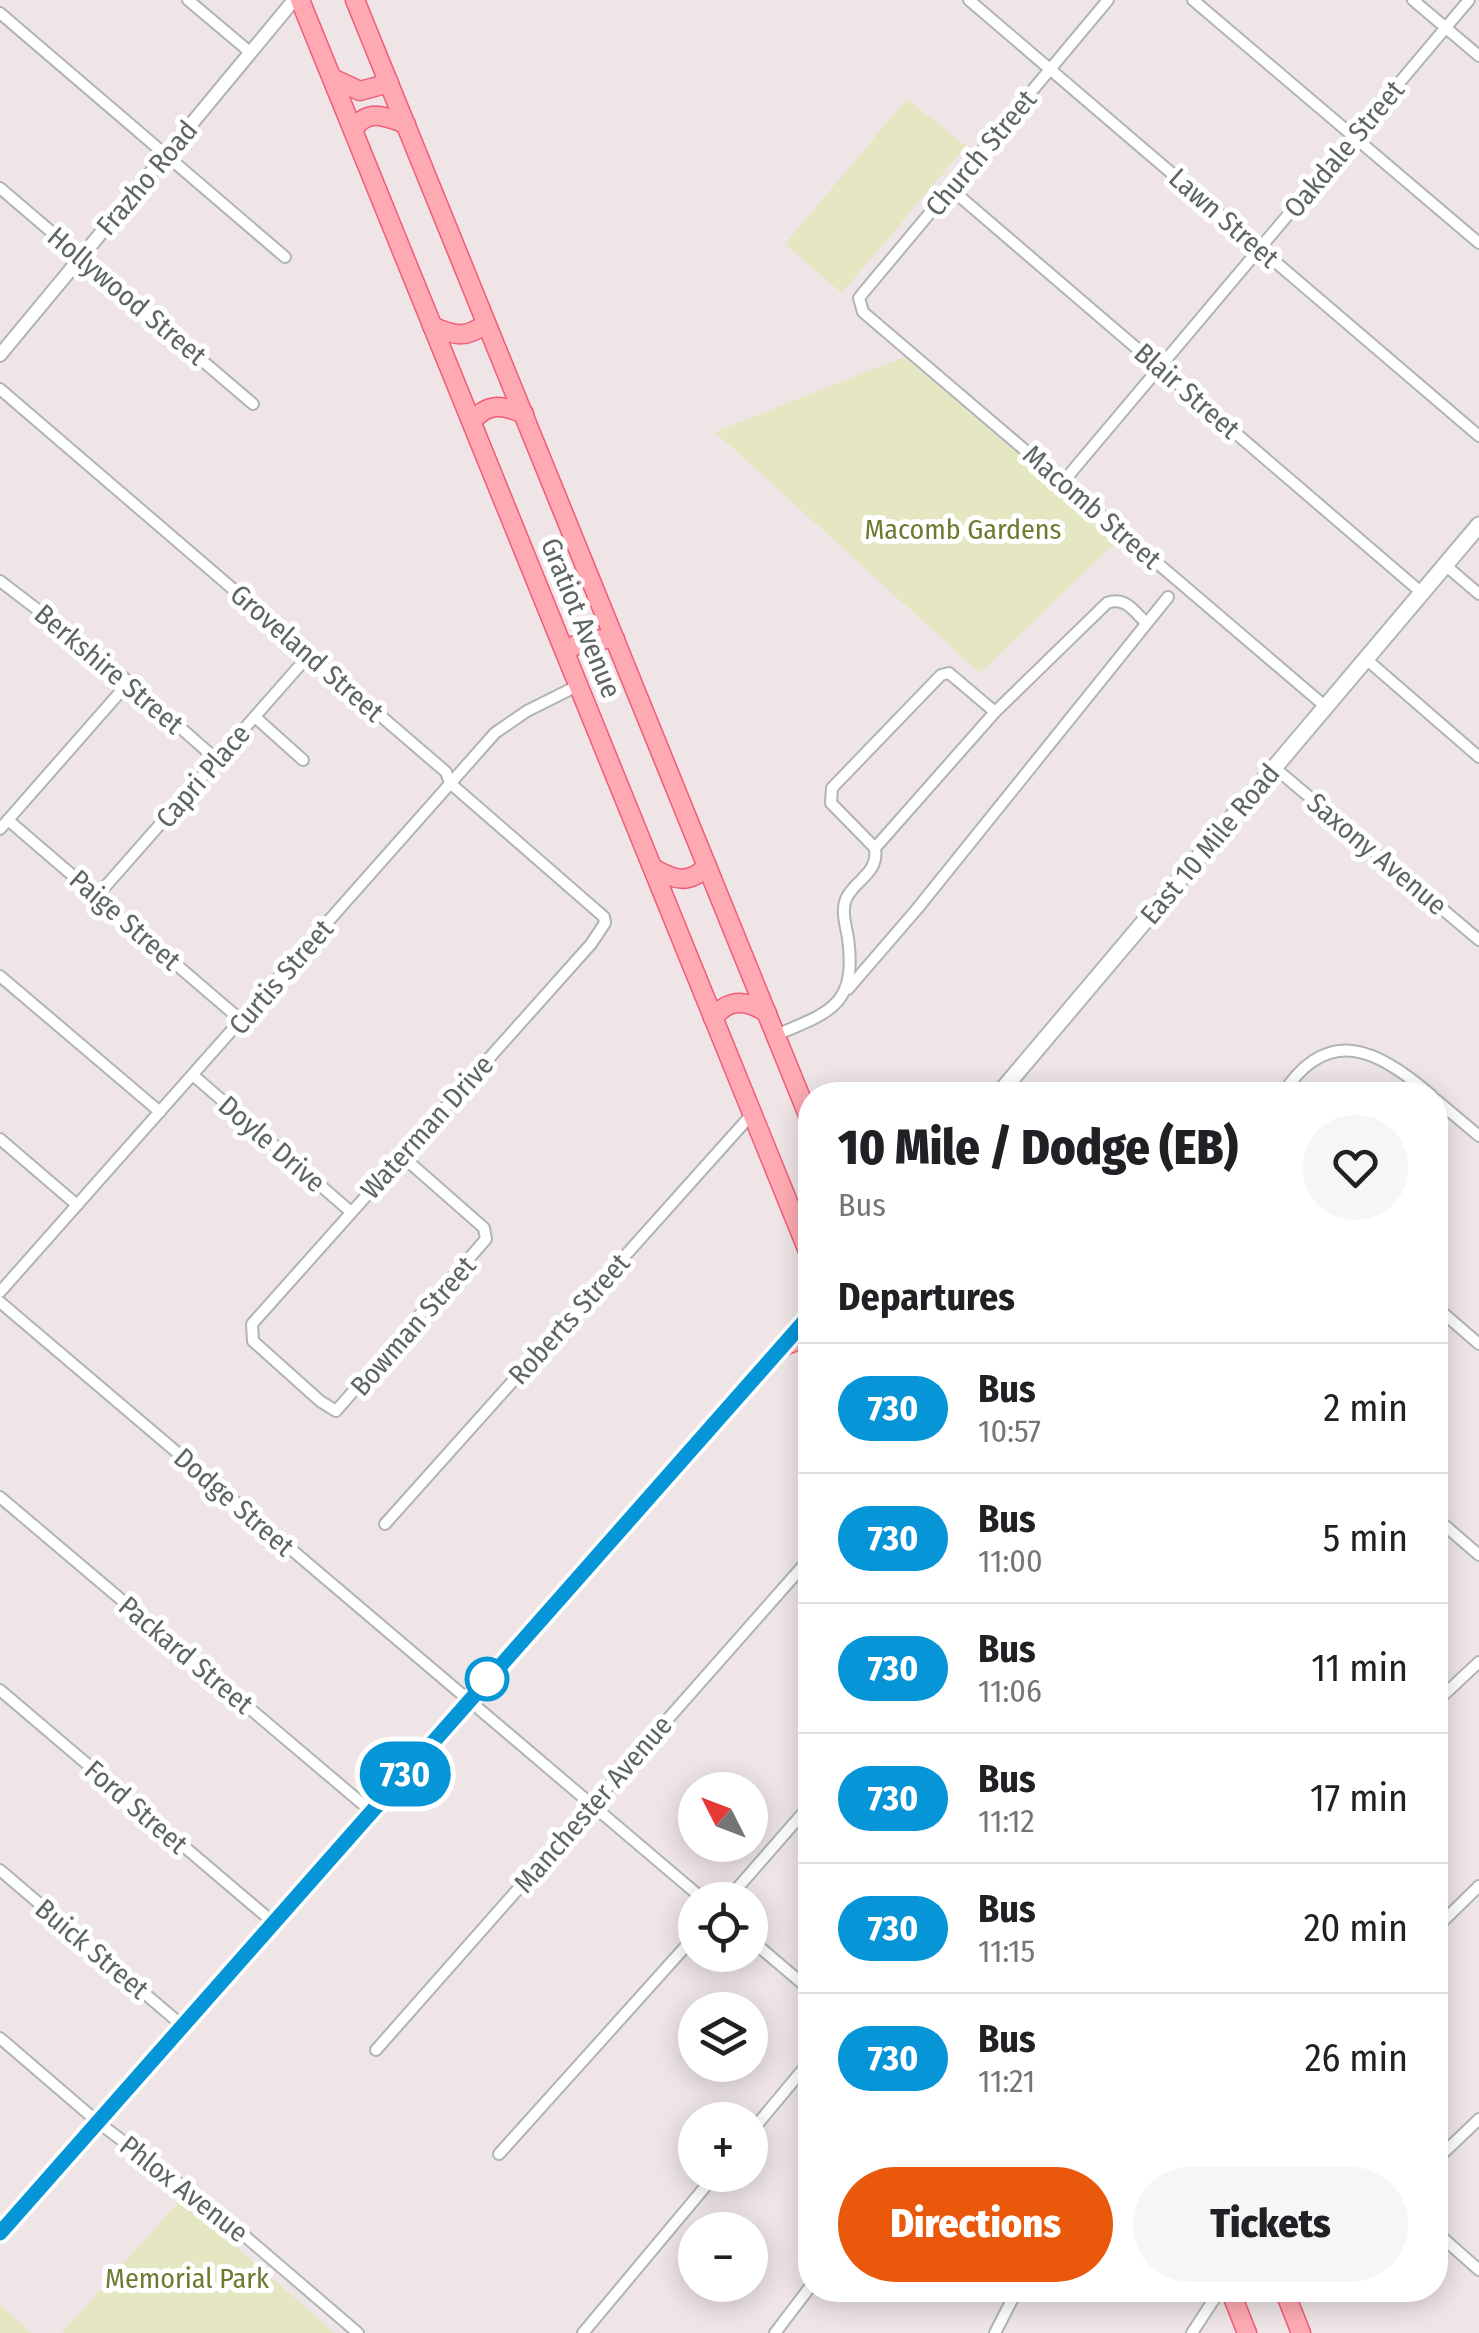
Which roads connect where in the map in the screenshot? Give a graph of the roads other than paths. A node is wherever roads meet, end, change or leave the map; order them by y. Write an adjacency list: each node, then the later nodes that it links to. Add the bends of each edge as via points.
1 (188, 0): 11 (street)
2 (297, 0): 11 (street, Frazho Road); 14 (main road, Gratiot Avenue)
3 (355, 0): 15 (main road, Gratiot Avenue)
4 (968, 0): 13 (street, Lawn Street)
5 (1108, 0): 13 (street, Church Street)
6 (1193, 0): 18 (street)
7 (1413, 0): 10 (street)
8 (1470, 0): 10 (street, Oakdale Street)
9 (0, 13): 19 (street)
10 (1446, 28): 12 (street); 18 (street, Oakdale Street)
11 (251, 54): 19 (street, Frazho Road)
12 (1479, 56)
13 (1052, 70): 21 (street, Church Street); 23 (street, Lawn Street)
14 (332, 78): 15 (main road, via 360,92); 17 (main road, Gratiot Avenue)
15 (389, 83): 16 (main road, Gratiot Avenue)
16 (406, 124): 17 (main road, via 372,115); 27 (main road, Gratiot Avenue)
17 (353, 130): 28 (main road, Gratiot Avenue)
18 (1355, 136): 22 (street); 23 (street, Oakdale Street)
19 (166, 154): 24 (street); 25 (street, Frazho Road)
20 (0, 188): 25 (street, Hollywood Street)
21 (951, 189): 26 (street, Church Street, via 859,298); 30 (street, Blair Street)
22 (1479, 243)
23 (1259, 248): 30 (street, Oakdale Street); 35 (street, Lawn Street)
24 (286, 257)
25 (81, 258): 29 (street, Frazho Road); 32 (street, Hollywood Street)
26 (860, 306): 36 (street, Macomb Street)
27 (486, 323): 28 (main road, via 467,336); 33 (main road, Gratiot Avenue)
28 (432, 326): 34 (main road, Gratiot Avenue)
29 (0, 355)
30 (1160, 367): 36 (street, Oakdale Street); 40 (street, Blair Street)
31 (0, 389): 46 (street, Groveland Street)
32 (253, 404)
33 (524, 414): 34 (main road, via 494,406); 44 (main road, Gratiot Avenue)
34 (472, 422): 45 (main road, Gratiot Avenue)
35 (1479, 436)
36 (1064, 482): 50 (street, Macomb Street)
37 (1479, 525): 38 (main road)
38 (1445, 565): 40 (main road, East 10 Mile Road); 41 (street)
39 (0, 581): 48 (street, Berkshire Street)
40 (1422, 592): 47 (main road, East 10 Mile Road)
41 (1479, 594)
42 (1168, 597): 43 (street)
43 (1146, 623): 51 (street, via 1124,602 1107,603); 66 (street)
44 (616, 640): 45 (main road, via 582,640); 60 (main road, Gratiot Avenue)
45 (565, 652): 49 (main road, Gratiot Avenue)
46 (309, 655): 52 (street, Capri Place); 57 (street, Groveland Street, via 446,772)
47 (1366, 660): 50 (main road, East 10 Mile Road); 53 (street)
48 (129, 682): 54 (street, Berkshire Street); 58 (street)
49 (578, 684): 57 (street, Curtis Street, via 505,726); 61 (main road, Gratiot Avenue)
50 (1326, 707): 56 (main road, East 10 Mile Road)
51 (995, 712): 59 (street); 59 (street, via 948,673 940,676 832,788 831,804)
52 (255, 717): 54 (street, Capri Place); 55 (street)
53 (1479, 756)
54 (217, 760): 62 (street, Capri Place)
55 (303, 760)
56 (1275, 768): 64 (street, Saxony Avenue); 72 (main road, East 10 Mile Road)
57 (450, 783): 63 (street, Groveland Street); 69 (street, Curtis Street)
58 (4, 824): 62 (street, Paige Street)
59 (875, 848): 66 (street, via 870,872 846,900)
60 (707, 866): 61 (main road, via 688,879); 67 (main road, Gratiot Avenue)
61 (653, 868): 68 (main road, Gratiot Avenue)
62 (97, 896): 69 (street, Paige Street)
63 (605, 923): 81 (street, Waterman Drive)
64 (1479, 940)
65 (0, 976): 77 (street)
66 (848, 990): 70 (street, via 820,1018)
67 (767, 1013): 68 (main road, via 736,1002); 70 (main road, Gratiot Avenue)
68 (714, 1018): 78 (main road, Gratiot Avenue)
69 (242, 1021): 71 (street, Curtis Street)
70 (776, 1035): 75 (main road, Gratiot Avenue)
71 (194, 1076): 77 (street, Curtis Street); 84 (street, Doyle Drive)
72 (1009, 1082)
73 (1291, 1082): 74 (street, via 1312,1062 1353,1050 1384,1058)
74 (1414, 1082)
75 (798, 1090)
76 (1448, 1110): 79 (street)
77 (160, 1112): 82 (street, Curtis Street)
78 (752, 1114): 83 (main road, Gratiot Avenue); 94 (street, Roberts Street)
79 (1479, 1136)
80 (0, 1139): 82 (street)
81 (402, 1156): 84 (street, Waterman Drive); 89 (street, Bowman Street, via 484,1228 486,1239 336,1411)
82 (77, 1206): 85 (street, Curtis Street)
83 (798, 1210)
84 (350, 1212): 89 (street, Waterman Drive)
85 (0, 1292)
86 (0, 1302): 101 (street, Dodge Street)
87 (1448, 1317): 91 (street)
88 (798, 1329): 92 (main road)
89 (250, 1332)
90 (798, 1341): 92 (main road)
91 (1479, 1344)
92 (781, 1347): 101 (main road)
93 (0, 1497): 103 (street, Packard Street)
94 (386, 1524)
95 (1448, 1528): 96 (street)
96 (1479, 1555)
97 (798, 1572): 102 (street, Manchester Avenue)
98 (1479, 1662): 100 (street)
99 (0, 1690): 110 (street, Ford Street)
100 (1448, 1691)
101 (467, 1702): 102 (street, Dodge Street); 103 (main road)
102 (592, 1804): 106 (street, Dodge Street); 116 (street, Manchester Avenue)
103 (372, 1812): 110 (main road)
104 (798, 1819): 107 (street)
105 (0, 1870): 114 (street, Buick Street)
106 (683, 1882)
107 (743, 1882)
108 (1479, 1886): 109 (street)
109 (1448, 1916)
110 (274, 1924): 114 (main road)
111 (768, 1954): 113 (street)
112 (678, 1955): 122 (street)
113 (798, 1980)
114 (184, 2027): 120 (main road)
115 (0, 2038): 120 (street, Phlox Avenue)
116 (376, 2050)
117 (798, 2075): 118 (street)
118 (768, 2111)
119 (1479, 2119): 121 (street)
120 (99, 2124): 124 (main road); 132 (street, Phlox Avenue, via 218,2212)
121 (1448, 2149)
122 (499, 2154)
123 (701, 2192): 133 (street)
124 (2, 2228)
125 (1448, 2243): 126 (street)
126 (1479, 2270)
127 (798, 2302): 134 (street)
128 (1011, 2302): 135 (street)
129 (1212, 2302): 136 (street)
130 (1235, 2302): 137 (main road)
131 (1294, 2302): 138 (main road)
132 (358, 2333)
133 (583, 2333)
134 (775, 2333)
135 (995, 2333)
136 (1192, 2333)
137 (1247, 2333)
138 (1301, 2333)

